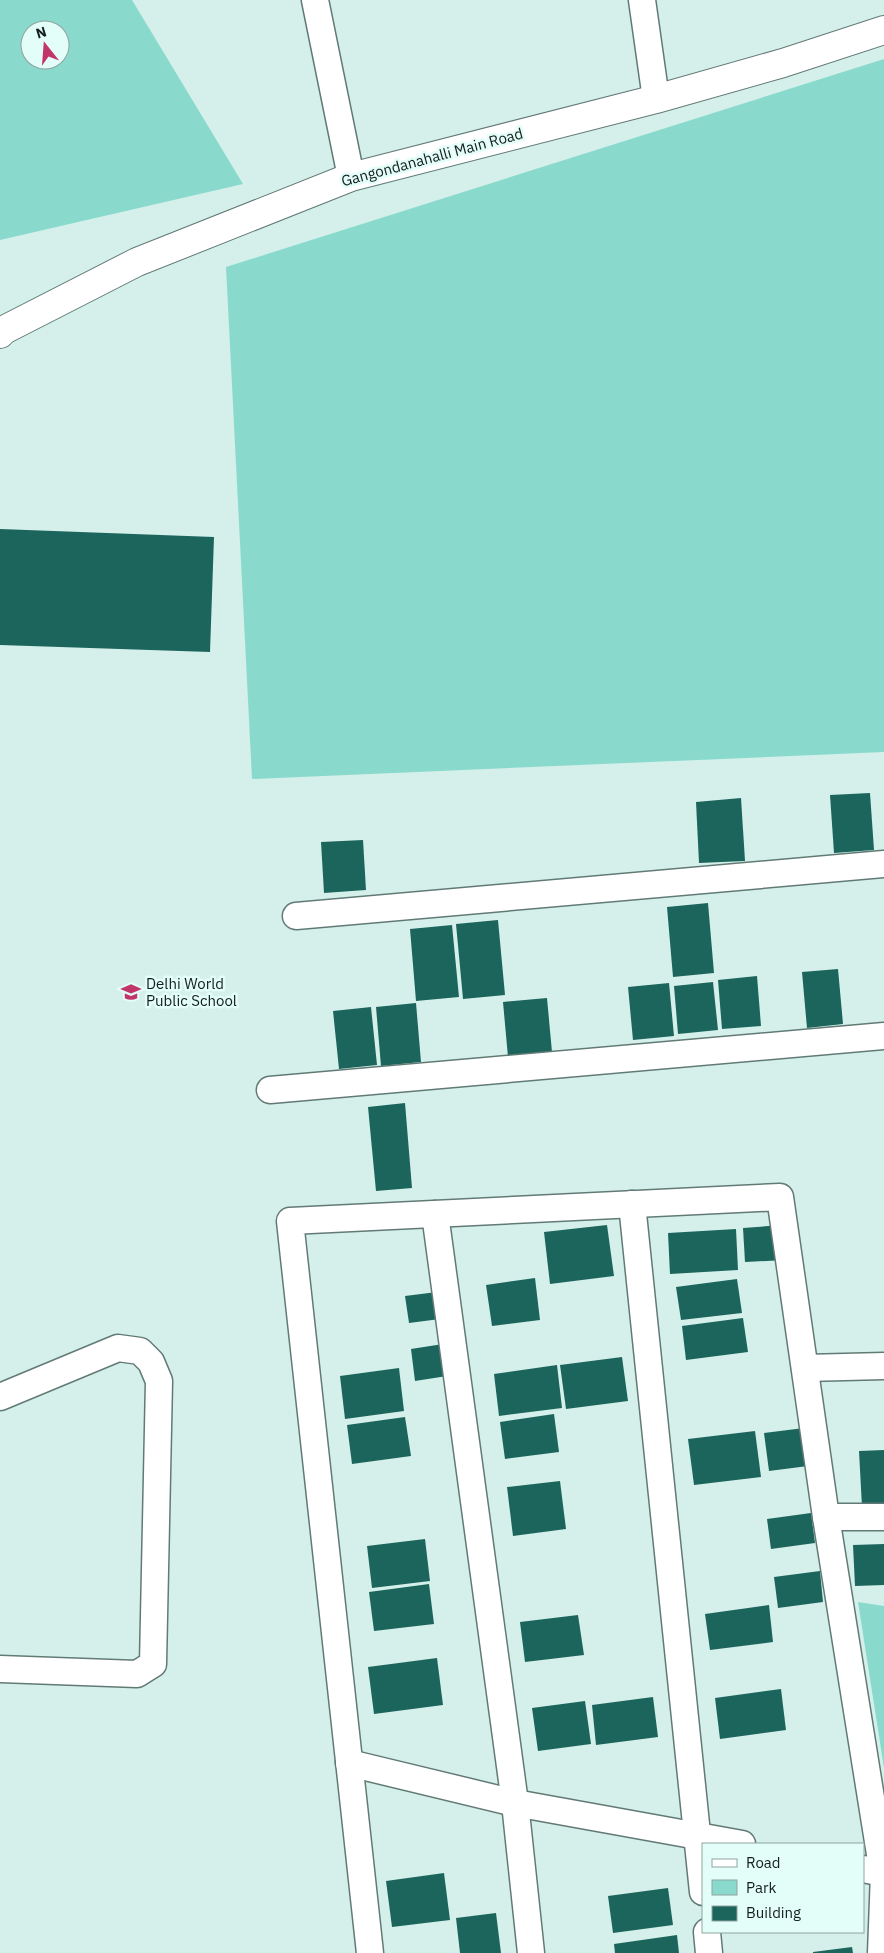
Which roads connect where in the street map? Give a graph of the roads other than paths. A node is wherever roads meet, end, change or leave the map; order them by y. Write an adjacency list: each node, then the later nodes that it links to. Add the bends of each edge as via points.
1 (315, 0): 5 (street)
2 (642, 0): 4 (street)
3 (884, 30): 4 (street, Gangondanahalli Main Road)
4 (656, 99): 5 (street, Gangondanahalli Main Road)
5 (352, 176): 6 (street, Gangondanahalli Main Road, via 137,262)
6 (0, 334)
7 (884, 864): 8 (street)
8 (296, 916)
9 (884, 1036): 10 (street)
10 (270, 1090)
11 (632, 1204): 12 (street); 14 (street, via 780,1197); 21 (street)
12 (435, 1214): 19 (street, via 290,1221); 20 (street)
13 (884, 1366): 14 (street)
14 (806, 1368): 16 (street)
15 (0, 1398): 18 (street, via 118,1348 140,1351 151,1362 159,1381 153,1664 137,1674)
16 (826, 1517): 17 (street); 23 (street)
17 (884, 1517)
18 (0, 1669)
19 (349, 1763): 20 (street); 26 (street)
20 (515, 1803): 21 (street); 27 (street)
21 (697, 1835): 22 (street); 24 (street)
22 (737, 1843)
23 (877, 1872): 29 (street)
24 (702, 1882)
25 (707, 1933): 28 (street)
26 (370, 1953)
27 (531, 1953)
28 (709, 1953)
29 (881, 1953)

